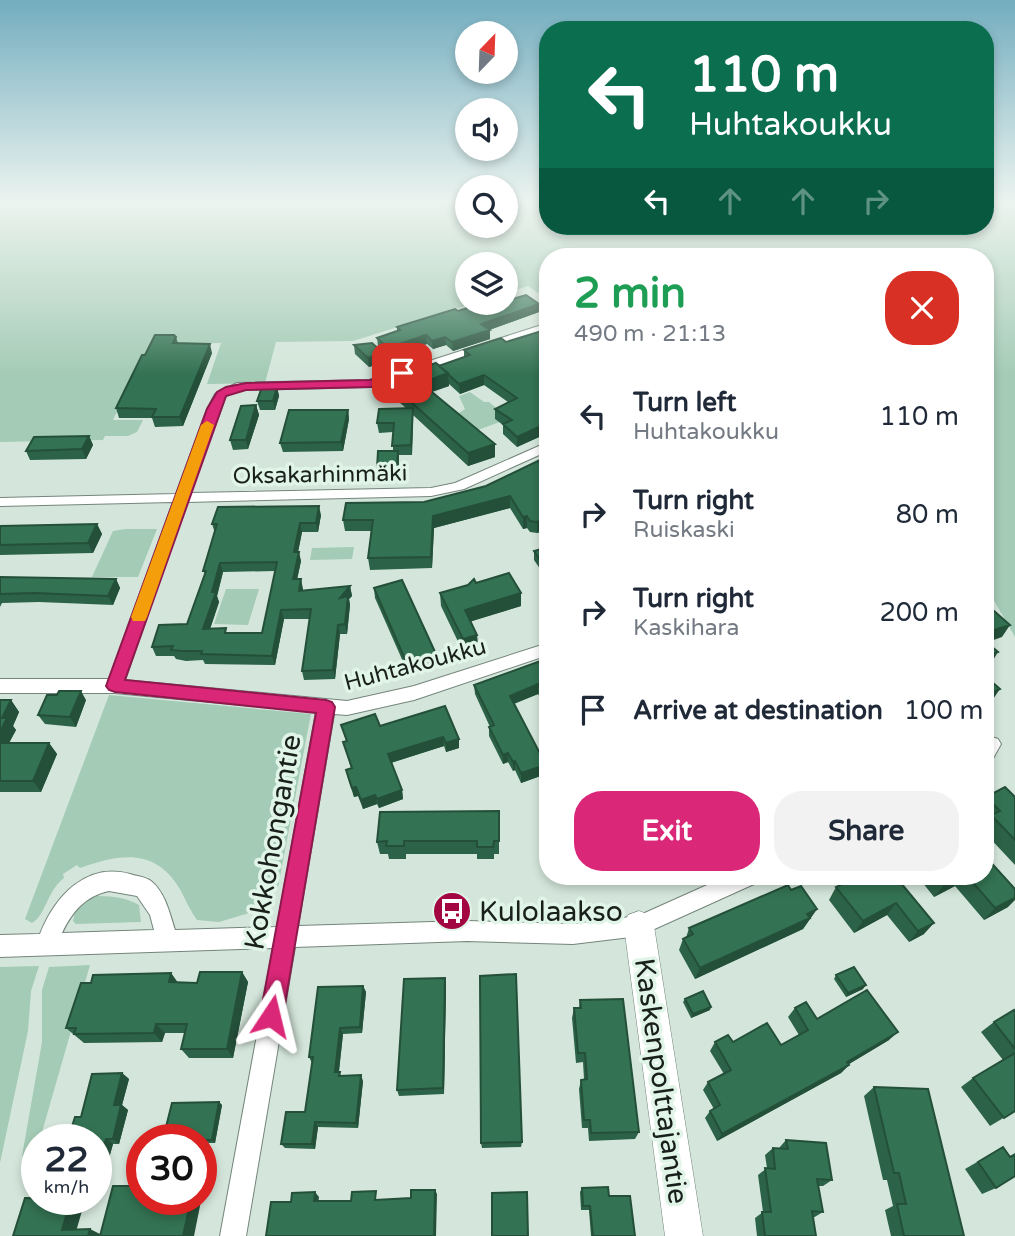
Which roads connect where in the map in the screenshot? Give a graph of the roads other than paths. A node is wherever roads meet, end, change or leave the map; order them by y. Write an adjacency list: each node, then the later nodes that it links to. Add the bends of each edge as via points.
1 (539, 329): 3 (street, via 371,383 226,390 213,409)
2 (539, 450): 3 (street, Oksakarhinmäki, via 459,486 432,492)
3 (181, 498): 4 (street, Oksakarhinmäki); 7 (street)
4 (0, 502)
5 (539, 652): 8 (street, Huhtakoukku, via 414,693 362,706)
6 (0, 686): 7 (street, Huhtakoukku)
7 (115, 686): 8 (street, Huhtakoukku)
8 (326, 707): 11 (street, Kokkohongantie)
9 (729, 885): 10 (street)
10 (639, 926): 11 (street, via 573,934 467,931); 16 (street, Kaskenpolttajantie)
11 (285, 937): 12 (street); 15 (street, Kokkohongantie)
12 (167, 940): 13 (street); 13 (street, via 159,911 144,888 111,880 77,893 59,913)
13 (47, 944): 14 (street)
14 (0, 946)
15 (233, 1236)
16 (684, 1236)

